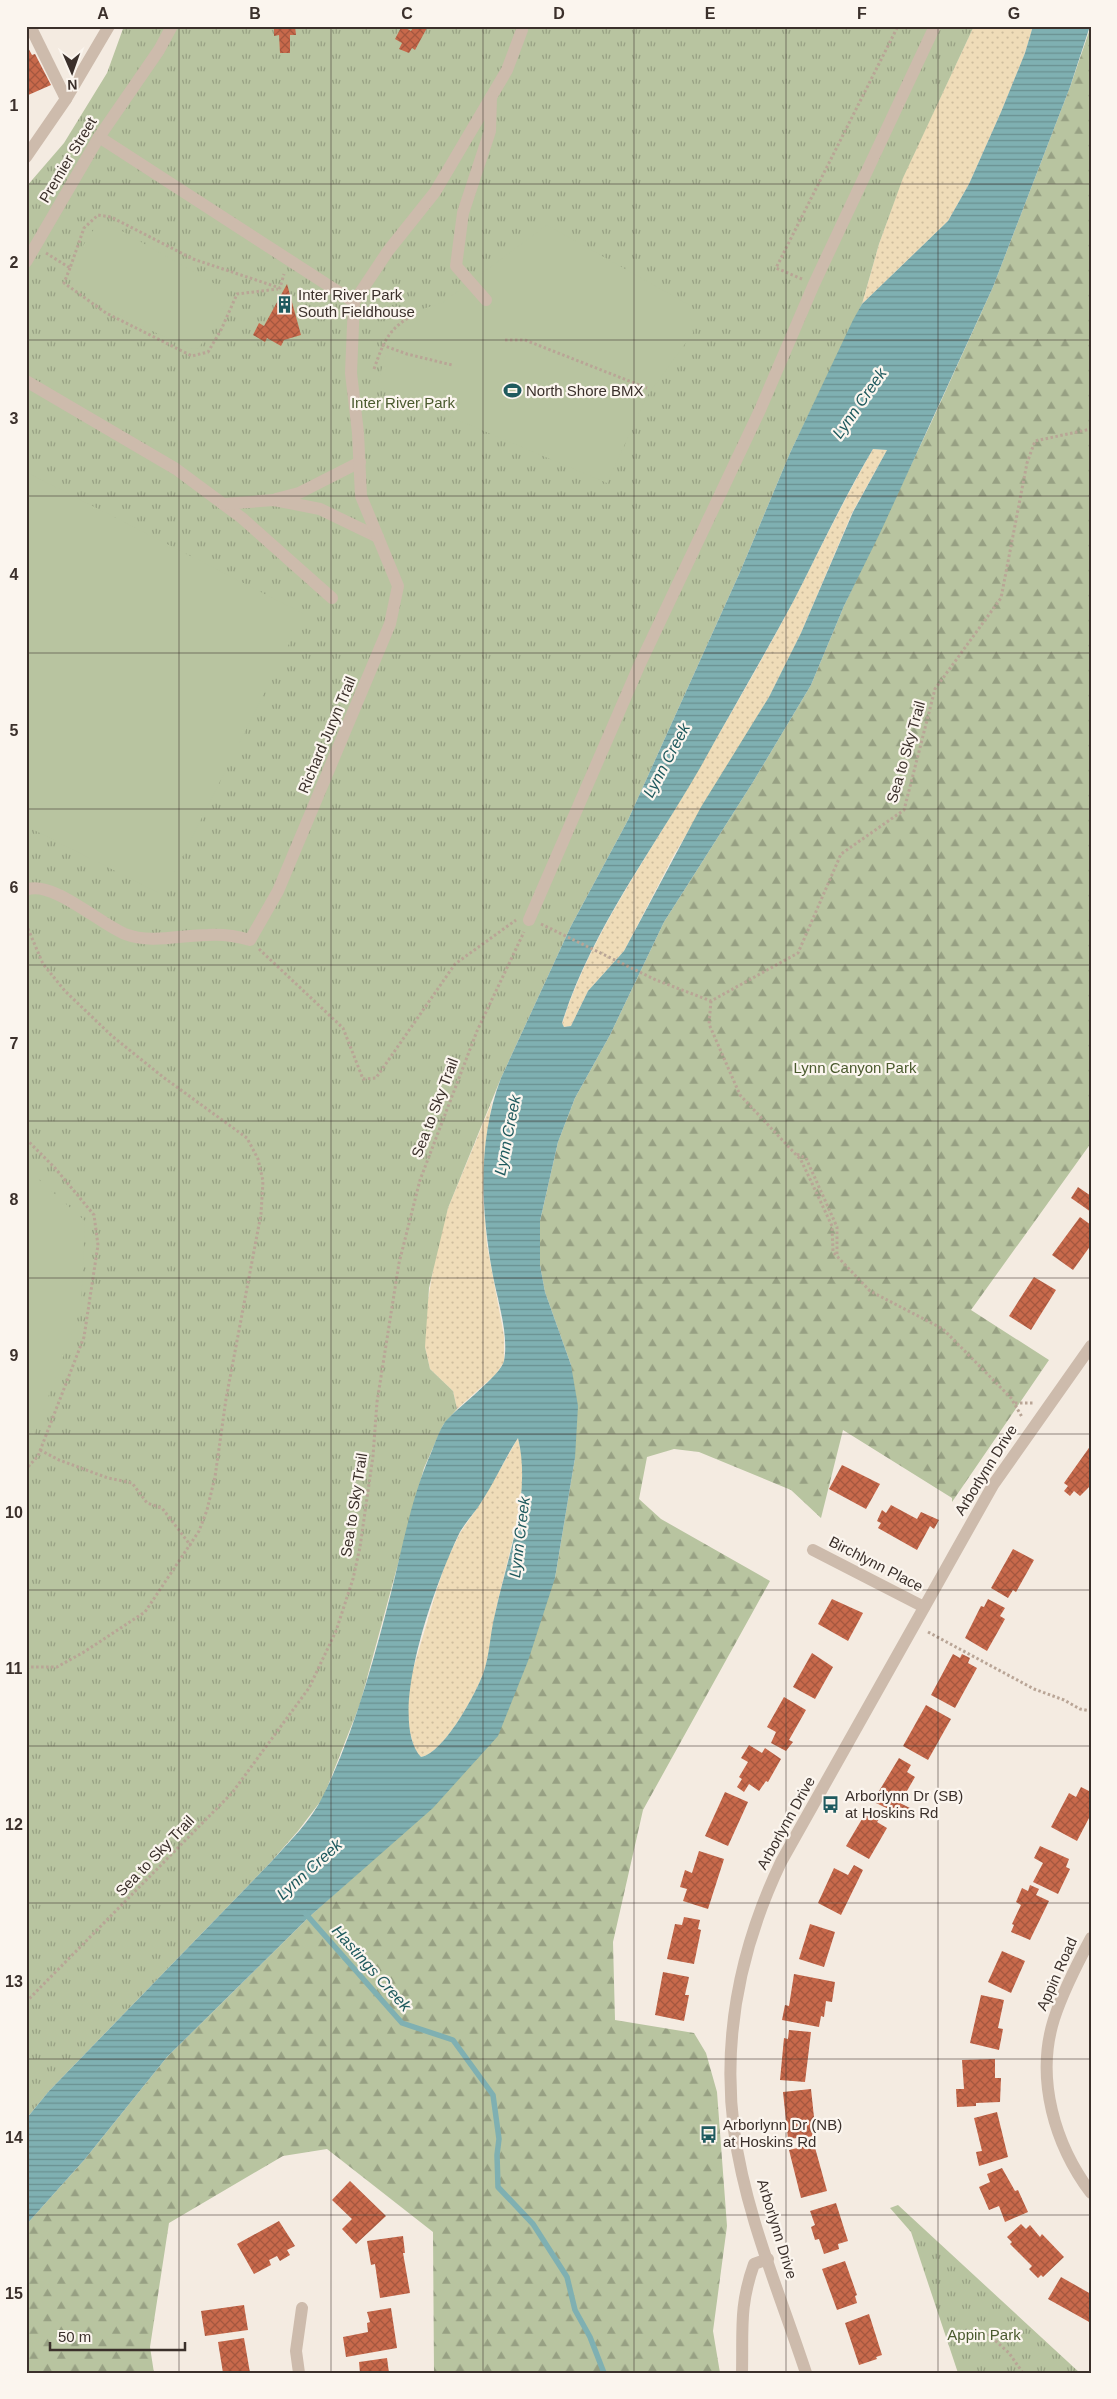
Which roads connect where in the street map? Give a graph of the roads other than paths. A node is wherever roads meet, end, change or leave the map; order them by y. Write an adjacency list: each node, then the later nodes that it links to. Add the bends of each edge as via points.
1 (30, 26): 7 (street)
2 (109, 26): 7 (street)
3 (172, 26): 8 (street, Premier Street)
4 (521, 26): 6 (street, via 507,70)
5 (935, 26): 20 (street, via 639,666)
6 (491, 97): 11 (street, via 490,131 463,213 456,266); 12 (street, via 435,192 388,251)
7 (66, 99): 9 (street)
8 (99, 137): 10 (street, Premier Street); 12 (street)
9 (26, 156)
10 (26, 262)
11 (486, 300)
12 (354, 302): 14 (street, Richard Juryn Trail, via 352,373)
13 (26, 381): 16 (street, via 176,468)
14 (360, 462): 15 (street, via 299,493); 17 (street, Richard Juryn Trail, via 362,496)
15 (274, 500): 16 (street); 17 (street, via 320,510)
16 (223, 504): 18 (street)
17 (378, 537): 19 (street, Richard Juryn Trail, via 398,586 390,624 278,891 250,940 231,935 150,939 125,934 49,890)
18 (332, 598)
19 (26, 890)
20 (529, 920)
21 (1091, 1346): 23 (street, Arborlynn Drive, via 993,1484)
22 (813, 1550): 23 (street, Birchlynn Place)
23 (924, 1607): 26 (street, Arborlynn Drive, via 781,1862 756,1920 745,1960 733,2033 733,2117 746,2189)
24 (1091, 1938): 25 (street, Appin Road, via 1054,2020 1048,2071 1054,2120 1062,2146)
25 (1091, 2193)
26 (768, 2259): 29 (street, via 754,2264 747,2284 741,2338); 30 (street, Arborlynn Drive)
27 (302, 2308): 28 (street, via 296,2351)
28 (299, 2373)
29 (742, 2373)
30 (806, 2373)

